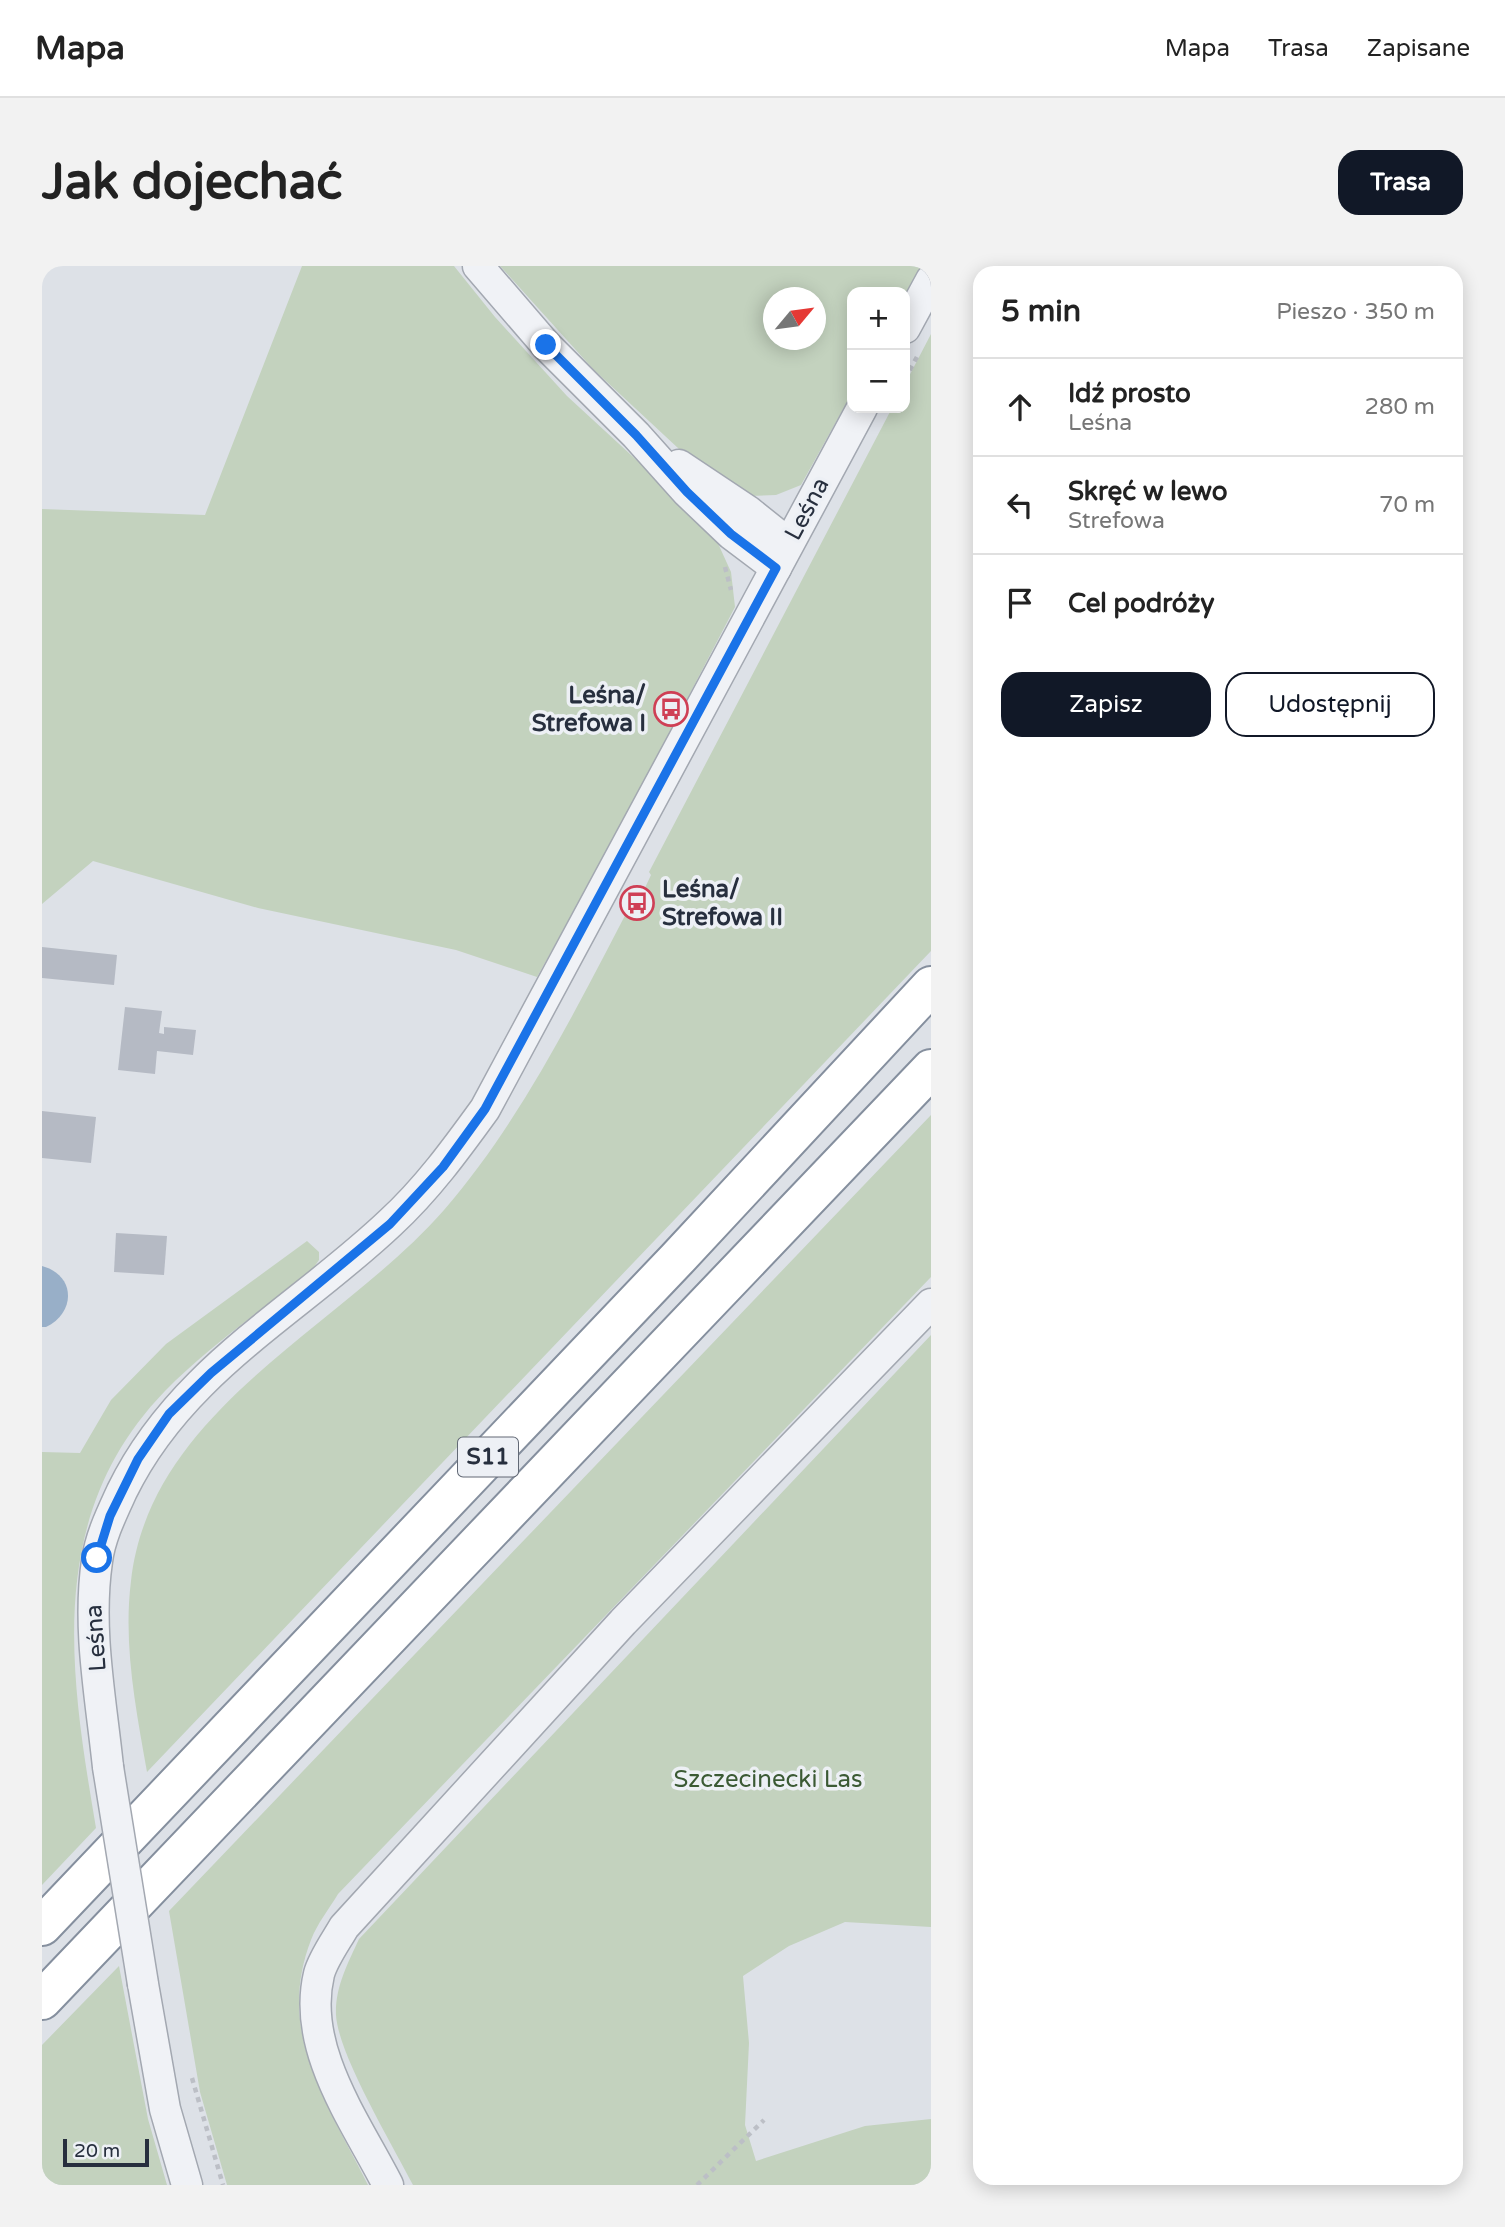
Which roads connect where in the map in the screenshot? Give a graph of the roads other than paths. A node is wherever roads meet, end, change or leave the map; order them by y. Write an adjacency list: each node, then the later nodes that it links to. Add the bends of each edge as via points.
1 (478, 266): 5 (street, via 546,345 636,435 748,511)
2 (931, 280): 3 (street)
3 (910, 319)
4 (859, 413): 5 (street, Leśna)
5 (782, 556): 11 (street, Leśna, bridge, via 485,1109 443,1167 390,1224 211,1373 169,1414 138,1459 110,1516 97,1558 92,1610 108,1767 165,2109)
6 (931, 986): 9 (highway, S11)
7 (931, 1069): 10 (highway, S11)
8 (931, 1304): 12 (street, via 623,1622 344,1927 319,1973 314,2021 326,2064)
9 (42, 1926)
10 (42, 2000)
11 (187, 2185)
12 (388, 2185)

